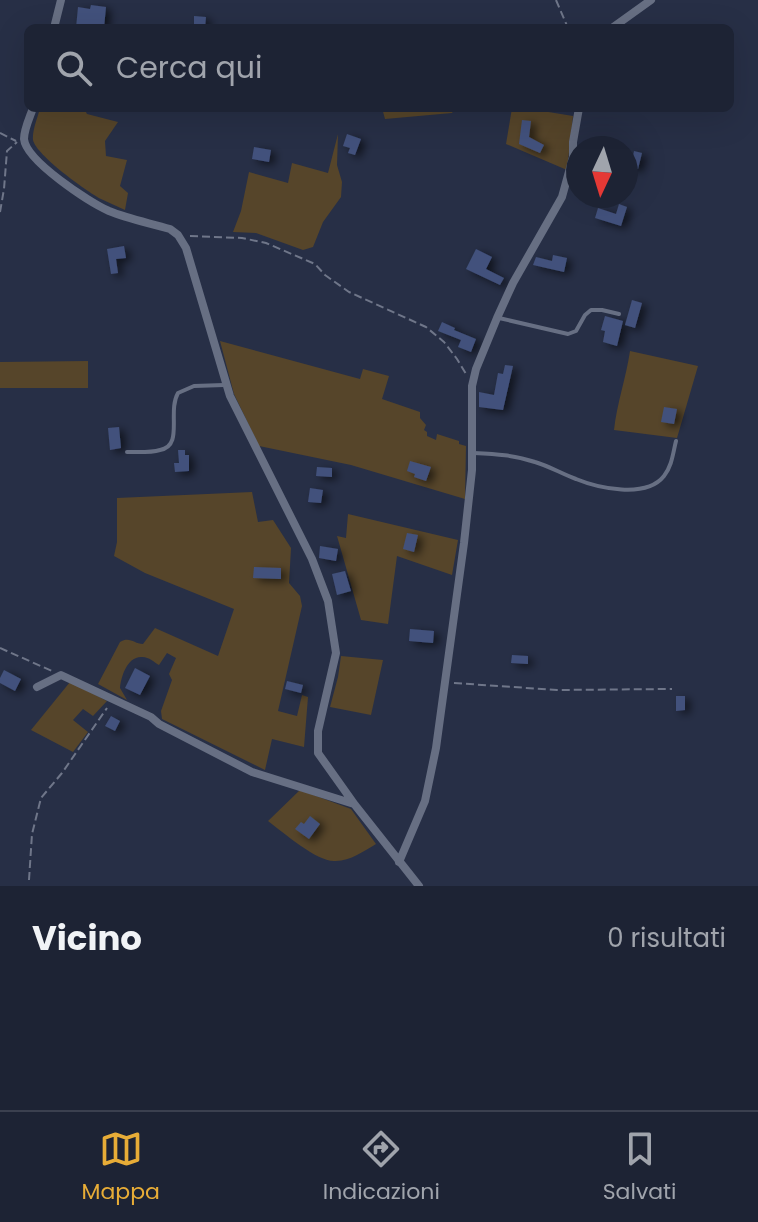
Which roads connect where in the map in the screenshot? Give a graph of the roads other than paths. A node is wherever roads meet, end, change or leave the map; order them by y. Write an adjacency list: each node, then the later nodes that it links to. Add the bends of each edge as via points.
1 (61, 0): 3 (street)
2 (651, 0): 4 (street)
3 (55, 24)
4 (618, 24)
5 (32, 112): 9 (street, via 21,140 37,162 87,200 178,235)
6 (578, 112): 8 (street, via 562,197)
7 (619, 314): 8 (lane, via 591,310 568,334)
8 (497, 318): 12 (street, via 472,386)
9 (227, 385): 11 (lane, via 181,391 174,403 169,447); 14 (street, via 328,601 336,653 318,753)
10 (676, 441): 12 (lane, via 663,477 631,489 595,485 523,458)
11 (127, 452)
12 (472, 453): 15 (street, via 436,748 425,801)
13 (37, 687): 14 (street, via 61,675 252,772)
14 (355, 805): 15 (street)
15 (399, 862): 16 (street)
16 (419, 886)

